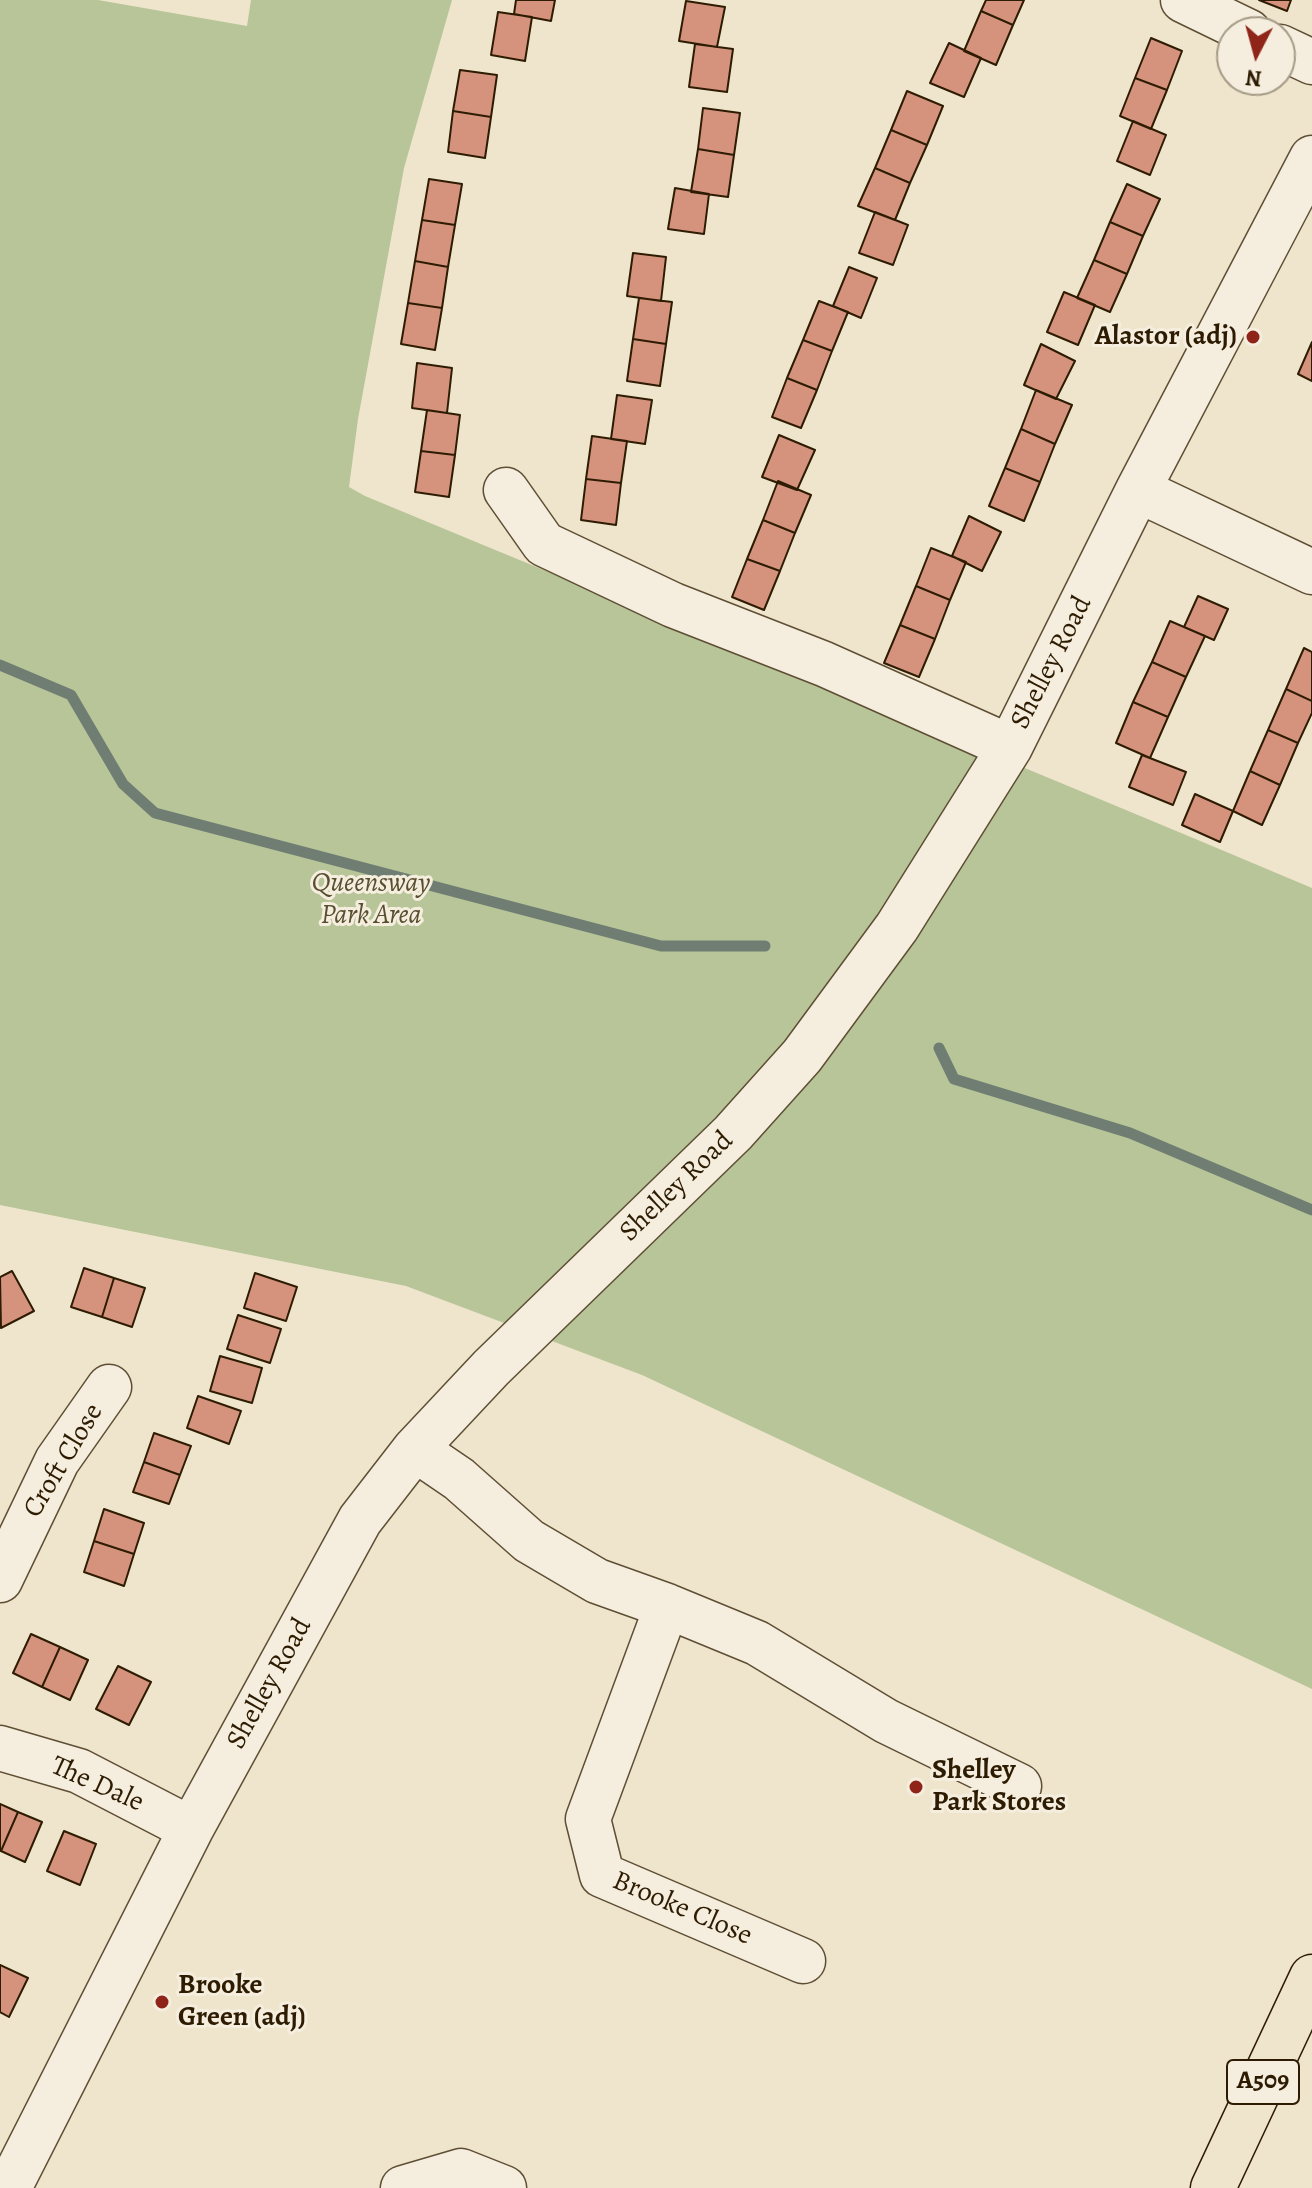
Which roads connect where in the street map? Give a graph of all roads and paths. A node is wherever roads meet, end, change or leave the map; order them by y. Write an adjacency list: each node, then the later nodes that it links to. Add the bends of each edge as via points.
1 (1183, 0): 2 (street)
2 (1216, 16)
3 (1312, 158): 5 (street, Shelley Road)
4 (506, 490): 7 (street, via 544,544 673,605 824,664)
5 (1138, 490): 6 (street); 7 (street, Shelley Road)
6 (1312, 572)
7 (1010, 747): 9 (street, Shelley Road, via 897,927 802,1056 733,1133)
8 (109, 1387): 10 (street, Croft Close, via 57,1461)
9 (415, 1449): 11 (street, via 459,1479 529,1541 597,1581); 14 (street, Shelley Road, via 360,1520)
10 (0, 1580)
11 (667, 1606): 13 (street, via 757,1643 886,1721); 15 (street, Brooke Close, via 588,1819 602,1875)
12 (0, 1748): 14 (street, The Dale, via 79,1771)
13 (1019, 1786)
14 (191, 1829): 17 (street, Shelley Road)
15 (803, 1961)
16 (1312, 1977): 20 (highway, A509)
17 (9, 2188)
18 (403, 2188): 19 (street, via 461,2171)
19 (504, 2188)
20 (1213, 2188)

